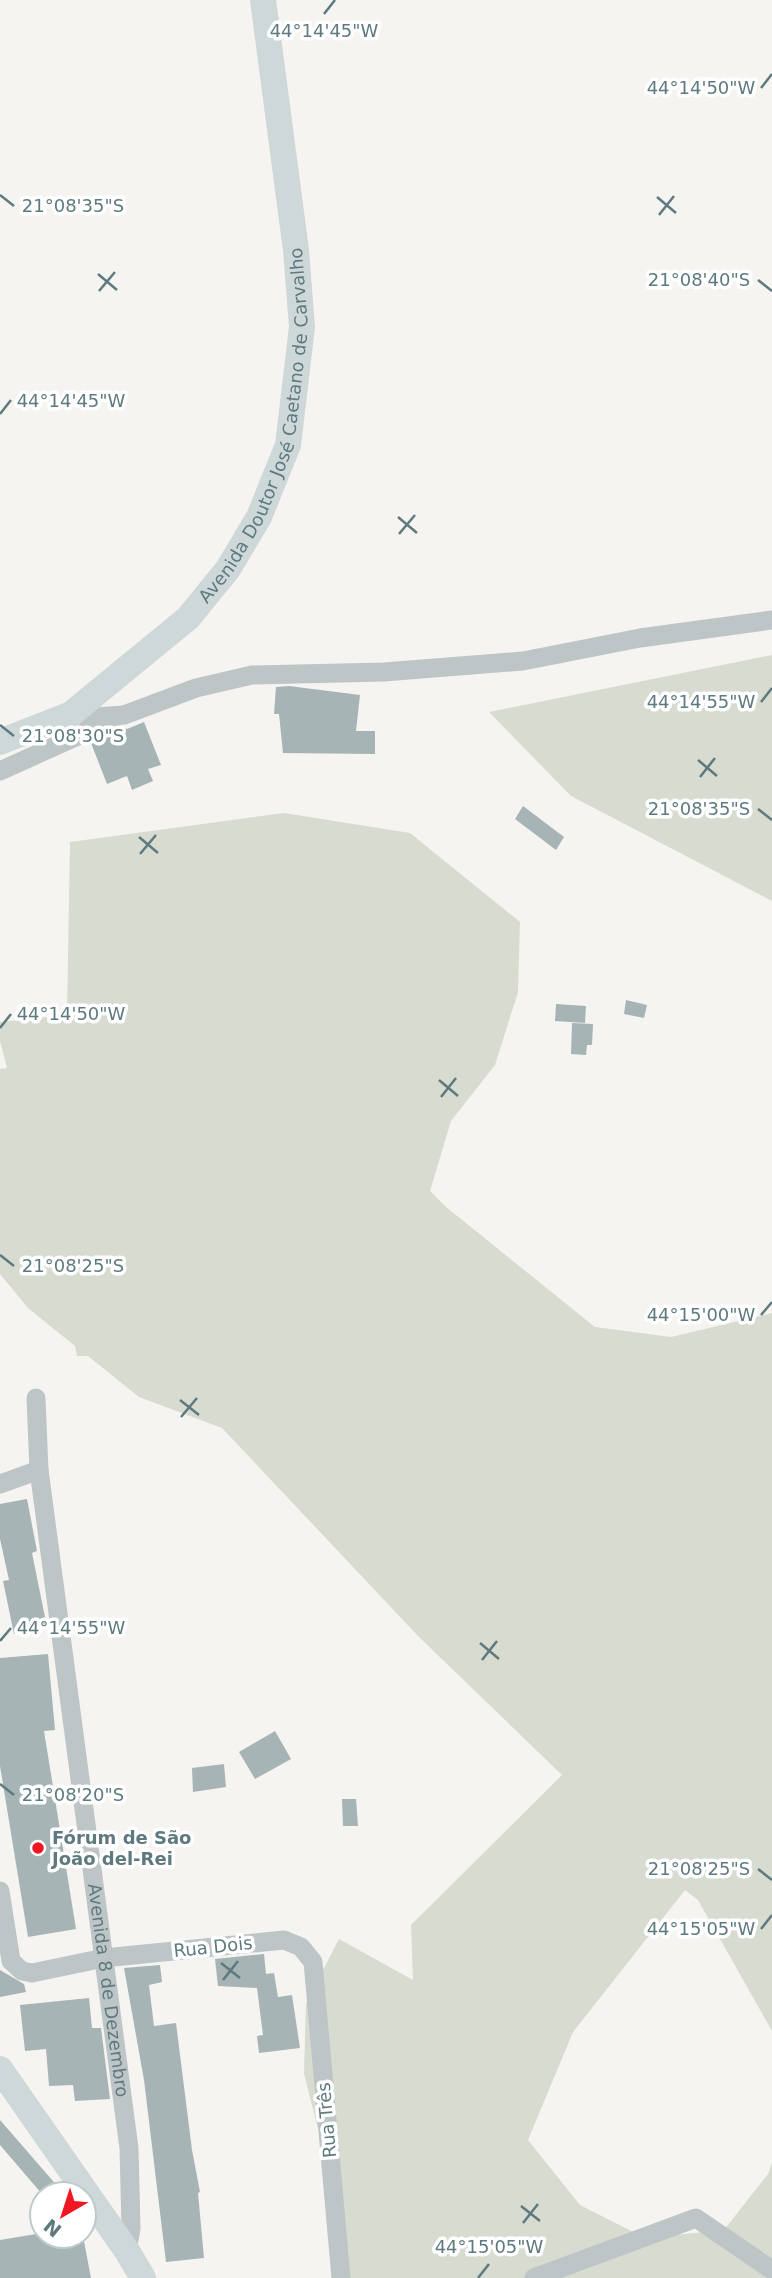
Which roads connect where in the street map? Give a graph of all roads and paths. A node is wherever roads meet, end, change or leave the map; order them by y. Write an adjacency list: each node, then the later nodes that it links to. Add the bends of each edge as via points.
1 (263, 0): 3 (main road, Avenida Doutor José Caetano de Carvalho, via 302,327 288,445 260,517 228,569 188,618)
2 (772, 621): 4 (street, via 640,638 523,661 252,676 196,688)
3 (71, 714): 4 (street); 5 (main road, Avenida Doutor José Caetano de Carvalho)
4 (124, 715): 6 (street)
5 (0, 741)
6 (0, 771)
7 (36, 1398): 8 (street, Avenida 8 de Dezembro)
8 (39, 1470): 9 (street); 11 (street, Avenida 8 de Dezembro)
9 (0, 1484)
10 (0, 1891): 11 (street, Rua Dois, via 11,1961 22,1971 32,1973)
11 (104, 1958): 12 (street, Rua Dois, via 284,1940 301,1947); 14 (street, Avenida 8 de Dezembro, via 129,2148 131,2228)
12 (313, 1962): 18 (street, Rua Três)
13 (0, 2069): 14 (main road)
14 (127, 2250): 16 (main road, Avenida 8 de Dezembro); 17 (main road)
15 (772, 2270): 19 (street, via 696,2218)
16 (127, 2278)
17 (143, 2278)
18 (341, 2278)
19 (534, 2278)

